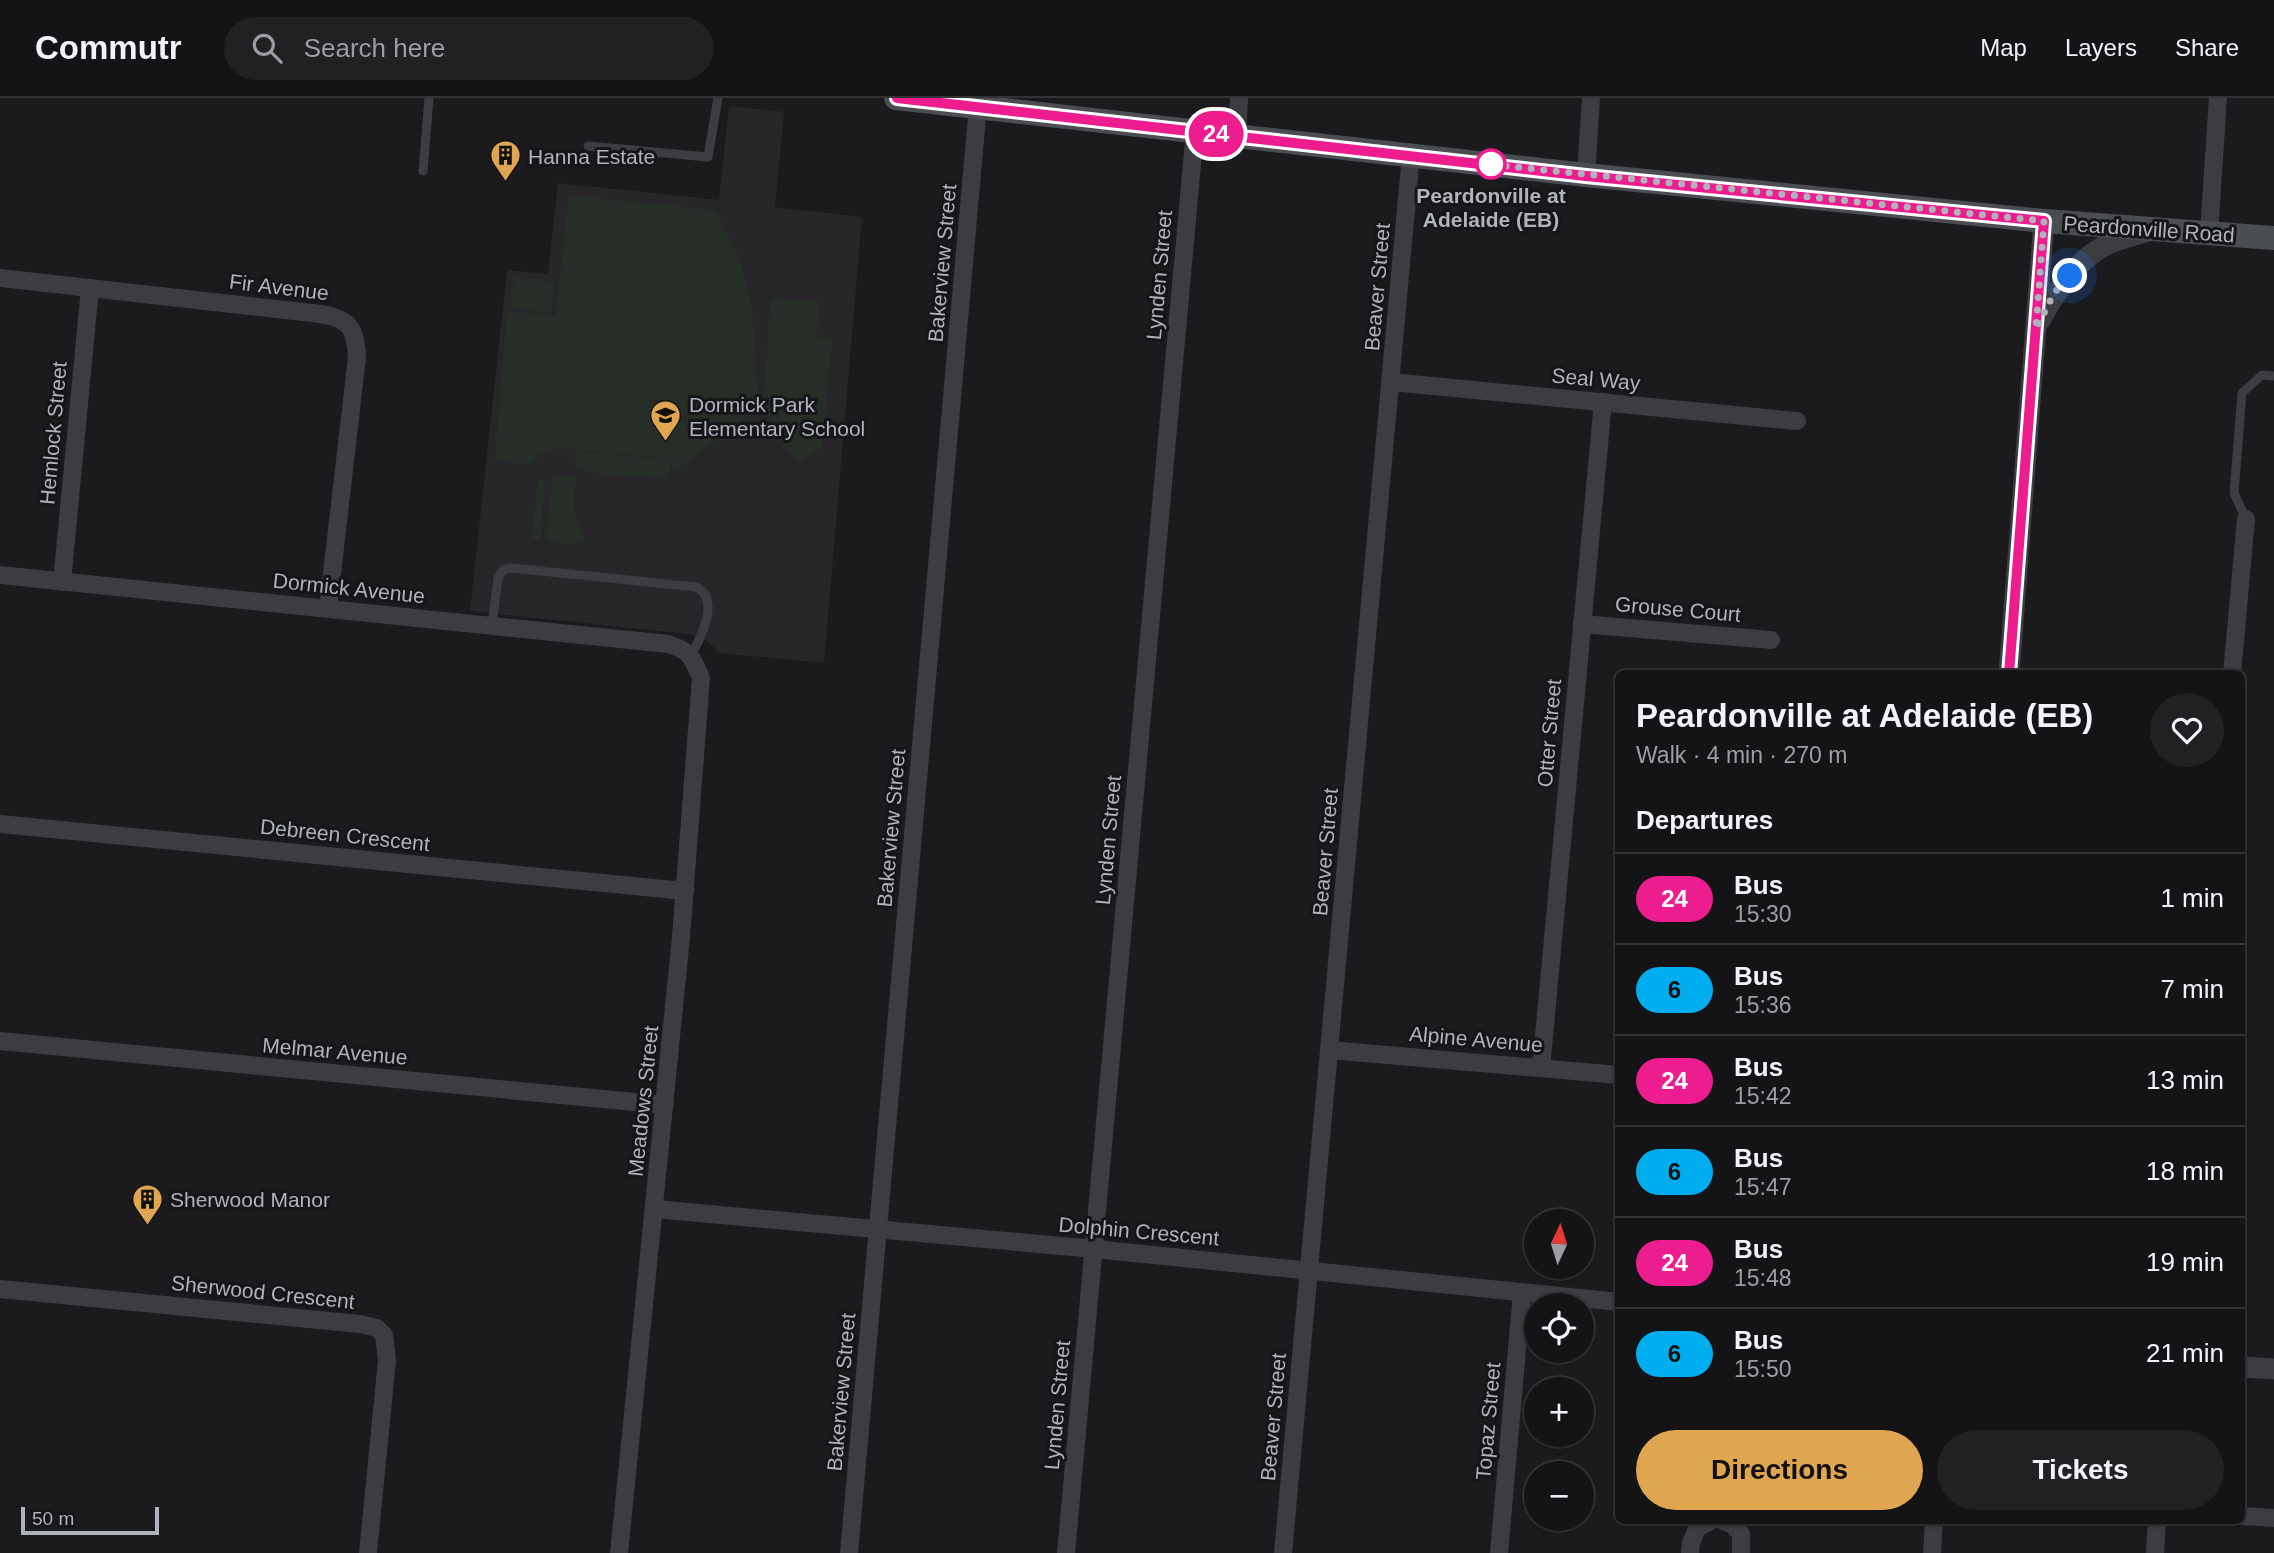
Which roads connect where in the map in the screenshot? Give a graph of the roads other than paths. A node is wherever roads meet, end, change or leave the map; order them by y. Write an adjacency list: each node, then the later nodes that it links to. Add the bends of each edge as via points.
1 (429, 98): 12 (lane)
2 (718, 98): 10 (lane, via 708,157)
3 (897, 98): 7 (main road, Peardonville Road)
4 (1238, 98): 9 (street)
5 (1591, 98): 13 (street)
6 (2217, 98): 16 (street)
7 (978, 106): 8 (main road, Peardonville Road); 43 (street, Bakerview Street)
8 (1195, 131): 9 (main road, Peardonville Road); 44 (street, Lynden Street)
9 (1237, 136): 11 (main road, Peardonville Road)
10 (588, 146)
11 (1411, 155): 13 (main road, Peardonville Road); 22 (street, Beaver Street)
12 (423, 171)
13 (1586, 176): 14 (main road, Peardonville Road)
14 (2044, 221): 15 (main road, Peardonville Road); 20 (street)
15 (2152, 230): 16 (main road, Peardonville Road); 20 (street, via 2105,246 2085,260 2054,293)
16 (2209, 233): 17 (main road, Peardonville Road)
17 (2274, 238)
18 (0, 278): 19 (street, Fir Avenue)
19 (90, 288): 27 (street, Hemlock Street); 28 (street, Fir Avenue, via 321,314 345,321 353,329 357,357)
20 (2036, 329): 33 (street)
21 (2274, 376): 25 (lane, via 2262,375 2242,393 2234,493)
22 (1391, 382): 23 (street, Seal Way); 38 (street, Beaver Street)
23 (1603, 402): 24 (street, Seal Way); 29 (street, Otter Street)
24 (1797, 421)
25 (2246, 519): 34 (street)
26 (0, 575): 27 (street, Dormick Avenue)
27 (62, 582): 28 (street, Dormick Avenue)
28 (328, 608): 30 (street, Dormick Avenue)
29 (1582, 624): 31 (street, Grouse Court); 39 (street, Otter Street)
30 (492, 625): 32 (street, Dormick Avenue, via 668,644); 32 (lane, via 498,578 503,570 512,568 696,587 708,597 705,632)
31 (1771, 640)
32 (691, 655): 36 (street, Meadows Street, via 701,677)
33 (2009, 670)
34 (2232, 670)
35 (0, 824): 36 (street, Debreen Crescent)
36 (685, 891): 41 (street, Meadows Street)
37 (0, 1041): 41 (street, Melmar Avenue)
38 (1330, 1050): 39 (street, Alpine Avenue); 45 (street, Beaver Street)
39 (1541, 1068): 40 (street, Alpine Avenue)
40 (1615, 1075)
41 (665, 1105): 42 (street, Meadows Street)
42 (655, 1209): 43 (street, Dolphin Crescent); 58 (street, Meadows Street)
43 (878, 1230): 44 (street, Dolphin Crescent); 59 (street, Bakerview Street)
44 (1094, 1249): 45 (street, Dolphin Crescent); 60 (street, Lynden Street)
45 (1309, 1270): 47 (street, Dolphin Crescent); 61 (street, Beaver Street)
46 (0, 1289): 57 (street, Sherwood Crescent, via 377,1328 384,1335 387,1360)
47 (1522, 1293): 48 (street, Dolphin Crescent); 62 (street, Topaz Street)
48 (1615, 1302)
49 (2245, 1367): 50 (street)
50 (2274, 1369)
51 (2245, 1516): 52 (street)
52 (2274, 1518)
53 (1704, 1524): 63 (street, via 1697,1528)
54 (1730, 1524): 64 (street, via 1741,1534)
55 (1934, 1524): 65 (street)
56 (2157, 1524): 66 (street)
57 (368, 1553)
58 (619, 1553)
59 (849, 1553)
60 (1066, 1553)
61 (1283, 1553)
62 (1499, 1553)
63 (1690, 1553)
64 (1741, 1553)
65 (1932, 1553)
66 (2155, 1553)

